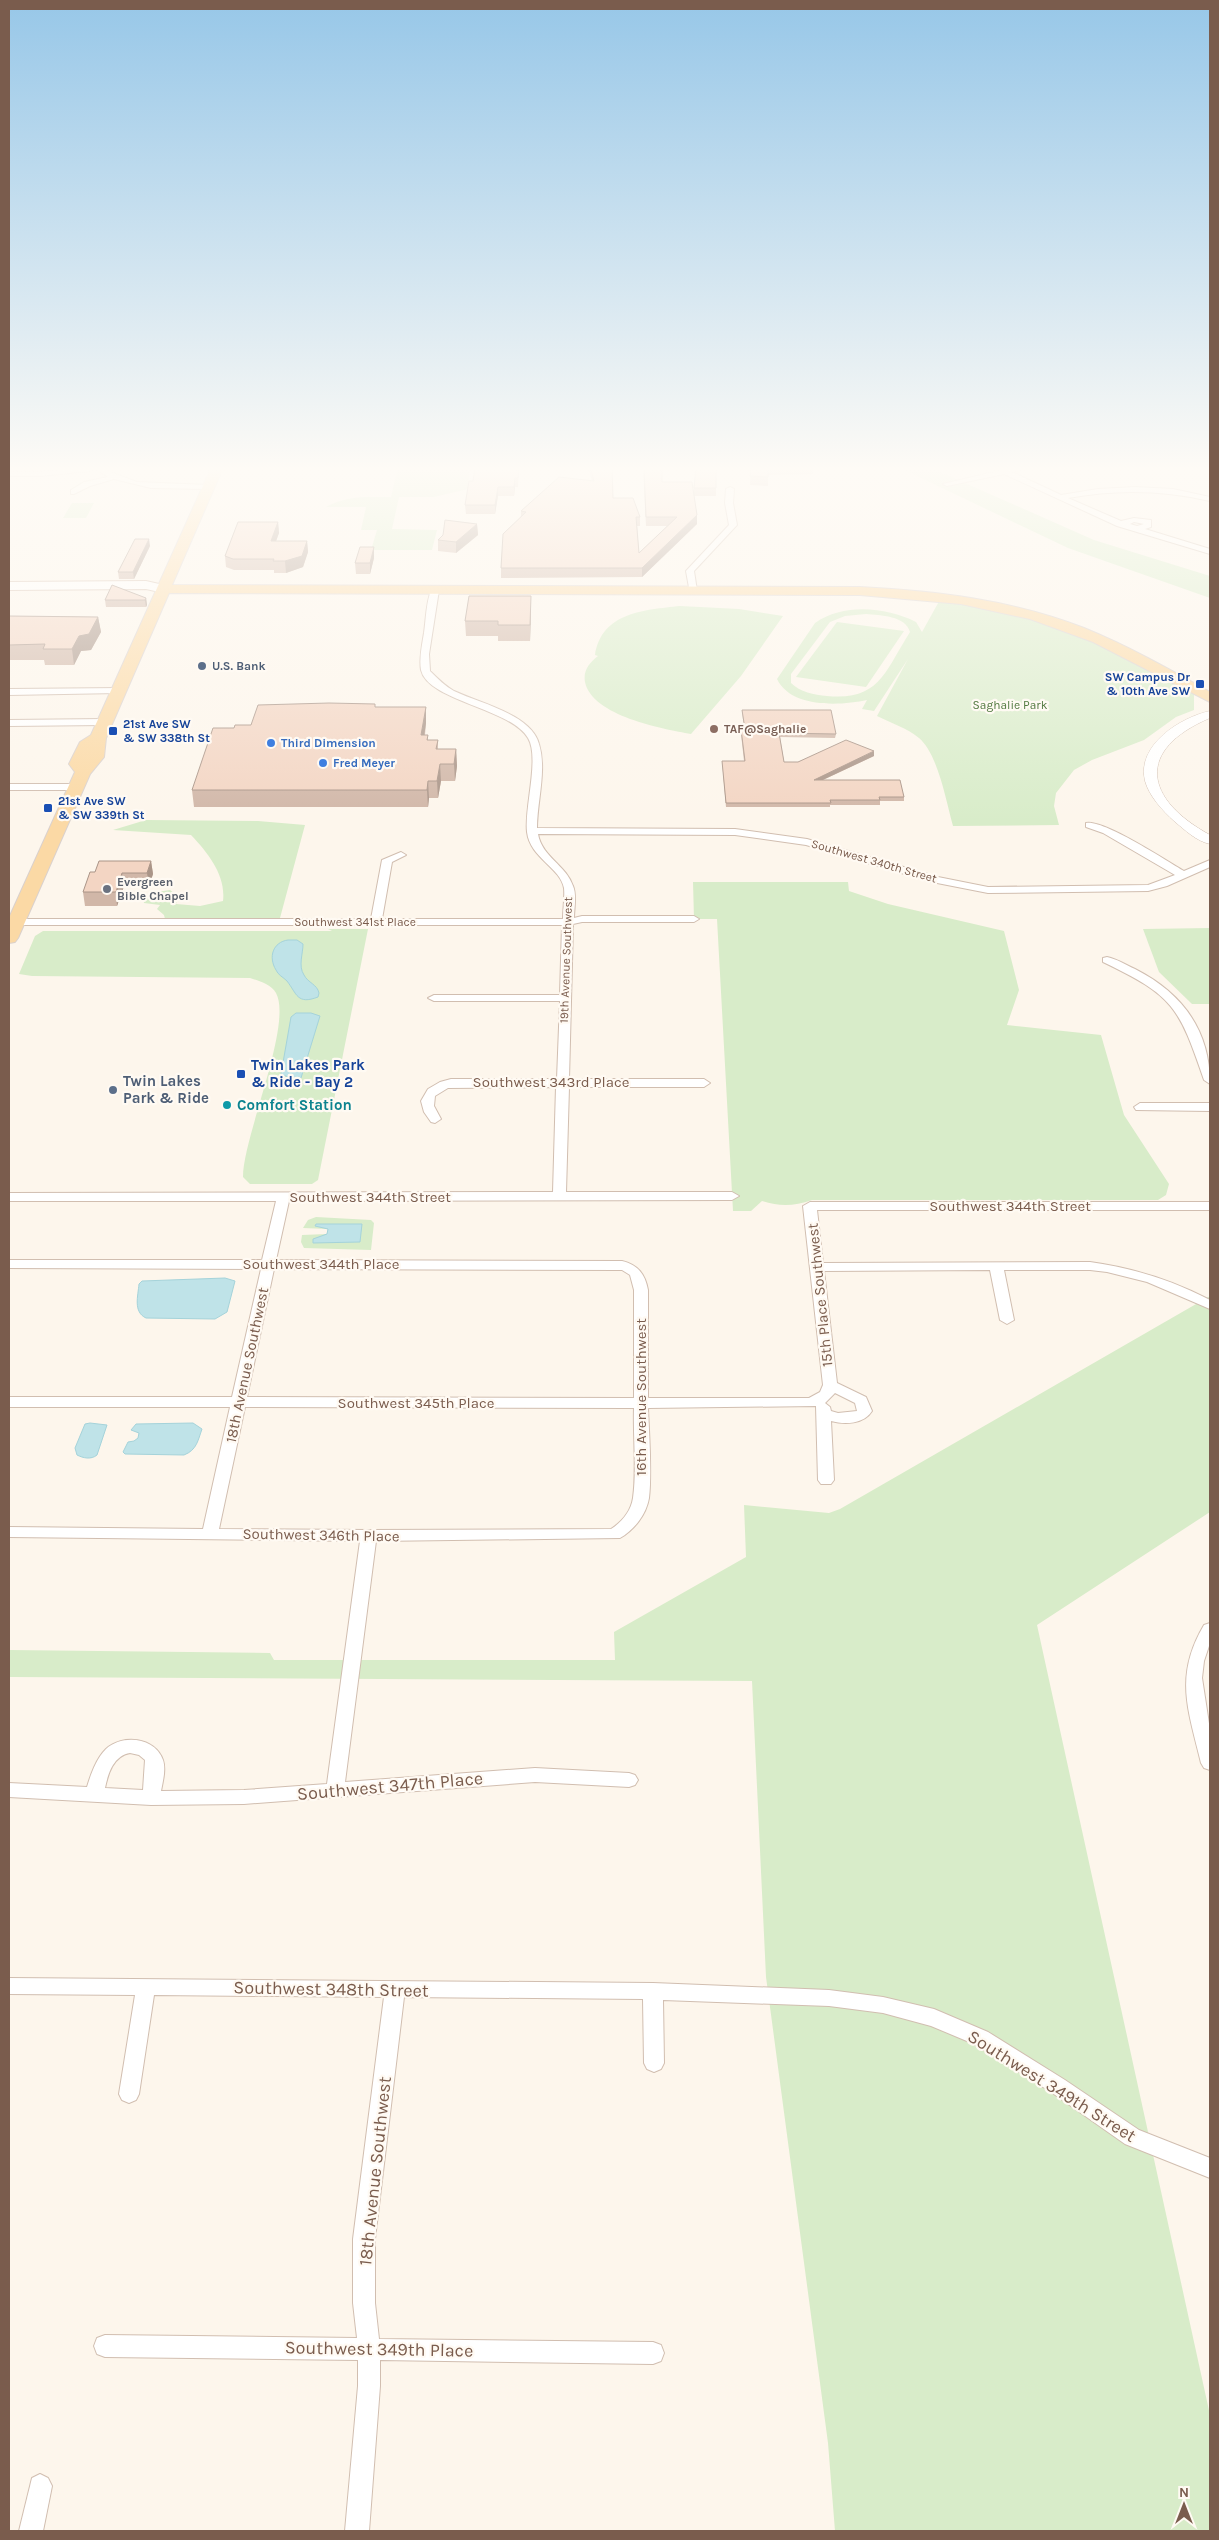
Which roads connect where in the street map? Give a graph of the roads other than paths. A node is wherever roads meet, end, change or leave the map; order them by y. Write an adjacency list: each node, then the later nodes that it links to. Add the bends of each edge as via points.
1 (9, 586): 4 (main road, via 146,586)
2 (165, 586): 4 (main road)
3 (692, 586): 7 (street)
4 (164, 589): 5 (main road); 6 (main road); 8 (main road)
5 (435, 590): 7 (main road); 17 (street, 19th Avenue Southwest, via 425,654 426,672 439,685 508,718 532,737 536,760)
6 (9, 591)
7 (693, 591): 10 (main road, via 884,592 985,603 1060,624 1117,648)
8 (119, 690): 9 (street); 13 (main road)
9 (9, 692)
10 (1210, 698)
11 (1210, 714): 18 (street, via 1170,733 1158,744 1150,765 1154,786 1167,807)
12 (9, 722): 13 (street)
13 (105, 722): 14 (main road, via 98,738 100,746 91,766)
14 (80, 779): 15 (street); 23 (main road)
15 (9, 786)
16 (1090, 825): 21 (street, via 1107,831)
17 (532, 831): 21 (street, Southwest 340th Street, via 705,831 768,835 816,844 936,880 988,890 1141,889); 25 (street, 19th Avenue Southwest, via 537,850 567,883)
18 (1210, 840)
19 (401, 855): 24 (street, via 387,860)
20 (1210, 863): 21 (street, Southwest 340th Street)
21 (1184, 875)
22 (694, 919): 25 (street, Southwest 341st Place, via 582,919)
23 (16, 922): 24 (street, Southwest 341st Place); 26 (main road)
24 (376, 922): 25 (street, Southwest 341st Place)
25 (569, 922): 29 (street, 19th Avenue Southwest)
26 (9, 938)
27 (1107, 960): 30 (street, via 1147,980 1168,997 1186,1018)
28 (434, 998): 29 (street)
29 (564, 998): 33 (street, 19th Avenue Southwest)
30 (1196, 1041): 31 (street); 32 (street)
31 (1210, 1041)
32 (1210, 1080)
33 (562, 1082): 34 (street, Southwest 343rd Place); 37 (street, Southwest 343rd Place, via 445,1084 428,1095 427,1107); 38 (street, 19th Avenue Southwest)
34 (704, 1083)
35 (1210, 1107): 36 (street)
36 (1140, 1108)
37 (435, 1119)
38 (559, 1196): 39 (street, Southwest 344th Street); 41 (street, Southwest 344th Street)
39 (732, 1196)
40 (9, 1197): 41 (street, Southwest 344th Street)
41 (283, 1197): 45 (street, 18th Avenue Southwest)
42 (810, 1206): 43 (street, Southwest 344th Street); 46 (street, 15th Place Southwest)
43 (1210, 1206)
44 (9, 1264): 45 (street, Southwest 344th Place)
45 (268, 1264): 48 (street, Southwest 344th Place, via 606,1264); 53 (street, 18th Avenue Southwest)
46 (816, 1267): 47 (street); 51 (street, 15th Place Southwest)
47 (996, 1267): 49 (street, via 1112,1268 1158,1280); 50 (street)
48 (633, 1270): 54 (street, 16th Avenue Southwest, via 638,1276 642,1299)
49 (1210, 1305)
50 (1007, 1320)
51 (830, 1385): 55 (street, 15th Place Southwest); 55 (street, 15th Place Southwest, via 861,1400 865,1411 861,1416 849,1418)
52 (9, 1402): 53 (street, Southwest 345th Place)
53 (238, 1403): 54 (street, Southwest 345th Place); 59 (street, 18th Avenue Southwest)
54 (642, 1404): 55 (street, Southwest 345th Place, via 809,1403); 57 (street, 16th Avenue Southwest, via 640,1499)
55 (823, 1407): 56 (street)
56 (826, 1480)
57 (629, 1523): 60 (street, Southwest 346th Place, via 620,1531 607,1535)
58 (9, 1532): 59 (street, Southwest 346th Place)
59 (210, 1534): 60 (street, Southwest 346th Place)
60 (369, 1536): 65 (street)
61 (1210, 1629): 62 (street, via 1200,1643 1193,1672 1196,1702)
62 (1210, 1763)
63 (629, 1780): 65 (street, Southwest 347th Place, via 535,1775)
64 (9, 1790): 66 (street, Southwest 347th Place)
65 (334, 1791): 67 (street, Southwest 347th Place, via 244,1797)
66 (94, 1796): 67 (street, Southwest 347th Place); 67 (street, via 97,1778 108,1757 117,1750 137,1747 149,1752 154,1759)
67 (151, 1798)
68 (9, 1986): 69 (street, Southwest 348th Street)
69 (146, 1987): 70 (street, Southwest 348th Street); 73 (street)
70 (395, 1990): 71 (street, Southwest 348th Street); 76 (street, 18th Avenue Southwest, via 364,2239 364,2303)
71 (653, 1991): 72 (street); 74 (street, Southwest 349th Street, via 829,1998 883,2005 934,2018 981,2038 1132,2137)
72 (654, 2063)
73 (129, 2094)
74 (1210, 2168)
75 (105, 2346): 76 (street, Southwest 349th Place)
76 (369, 2349): 77 (street, Southwest 349th Place); 80 (street, 18th Avenue Southwest, via 370,2386)
77 (652, 2353)
78 (40, 2486): 79 (street)
79 (30, 2531)
80 (357, 2531)

